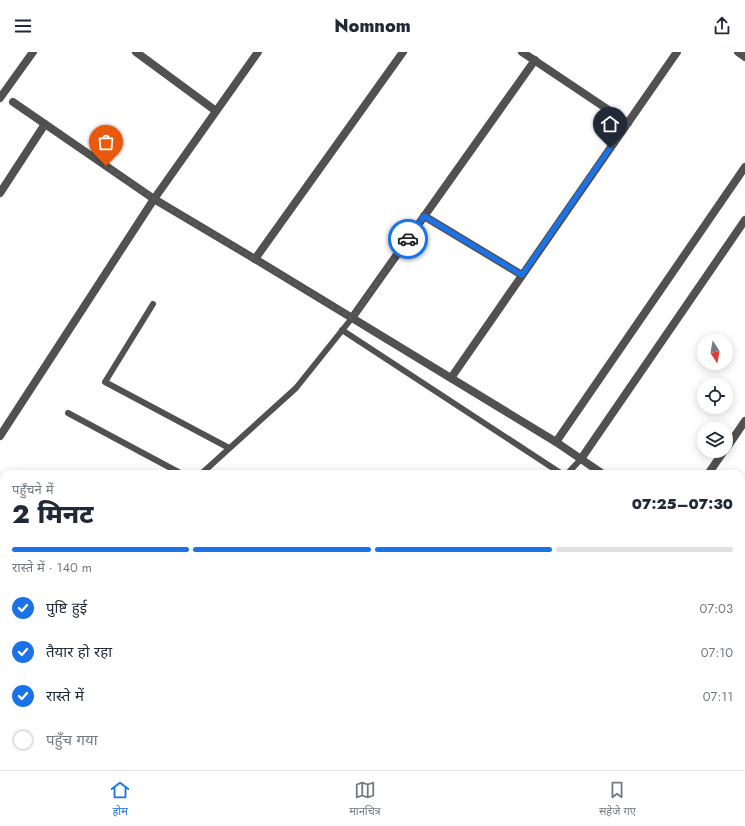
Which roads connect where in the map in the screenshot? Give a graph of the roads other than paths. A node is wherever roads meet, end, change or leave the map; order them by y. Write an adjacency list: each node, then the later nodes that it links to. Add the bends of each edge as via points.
1 (33, 52): 10 (street)
2 (136, 52): 12 (street)
3 (258, 52): 12 (street)
4 (403, 52): 20 (street)
5 (522, 52): 9 (street)
6 (677, 52): 13 (street)
7 (738, 52): 8 (street)
8 (745, 57)
9 (535, 60): 13 (street); 18 (street)
10 (0, 98)
11 (13, 102): 14 (street)
12 (216, 111): 17 (street)
13 (628, 123): 21 (street)
14 (45, 124): 16 (street); 17 (street)
15 (745, 167): 30 (street)
16 (0, 193)
17 (154, 199): 20 (street); 28 (street)
18 (424, 216): 21 (street); 23 (street)
19 (745, 220): 33 (street)
20 (255, 259): 23 (street)
21 (522, 275): 25 (street)
22 (153, 304): 31 (lane, via 105,382)
23 (352, 318): 24 (lane); 25 (street)
24 (342, 330): 31 (lane, via 296,388); 36 (lane)
25 (451, 378): 30 (street)
26 (68, 413): 34 (lane)
27 (745, 421): 29 (street)
28 (0, 436)
29 (733, 438)
30 (556, 442): 33 (street)
31 (230, 448): 35 (lane)
32 (719, 458): 39 (street)
33 (581, 459): 37 (lane); 38 (street)
34 (175, 470)
35 (205, 470)
36 (556, 470)
37 (571, 470)
38 (597, 470)
39 (711, 470)

